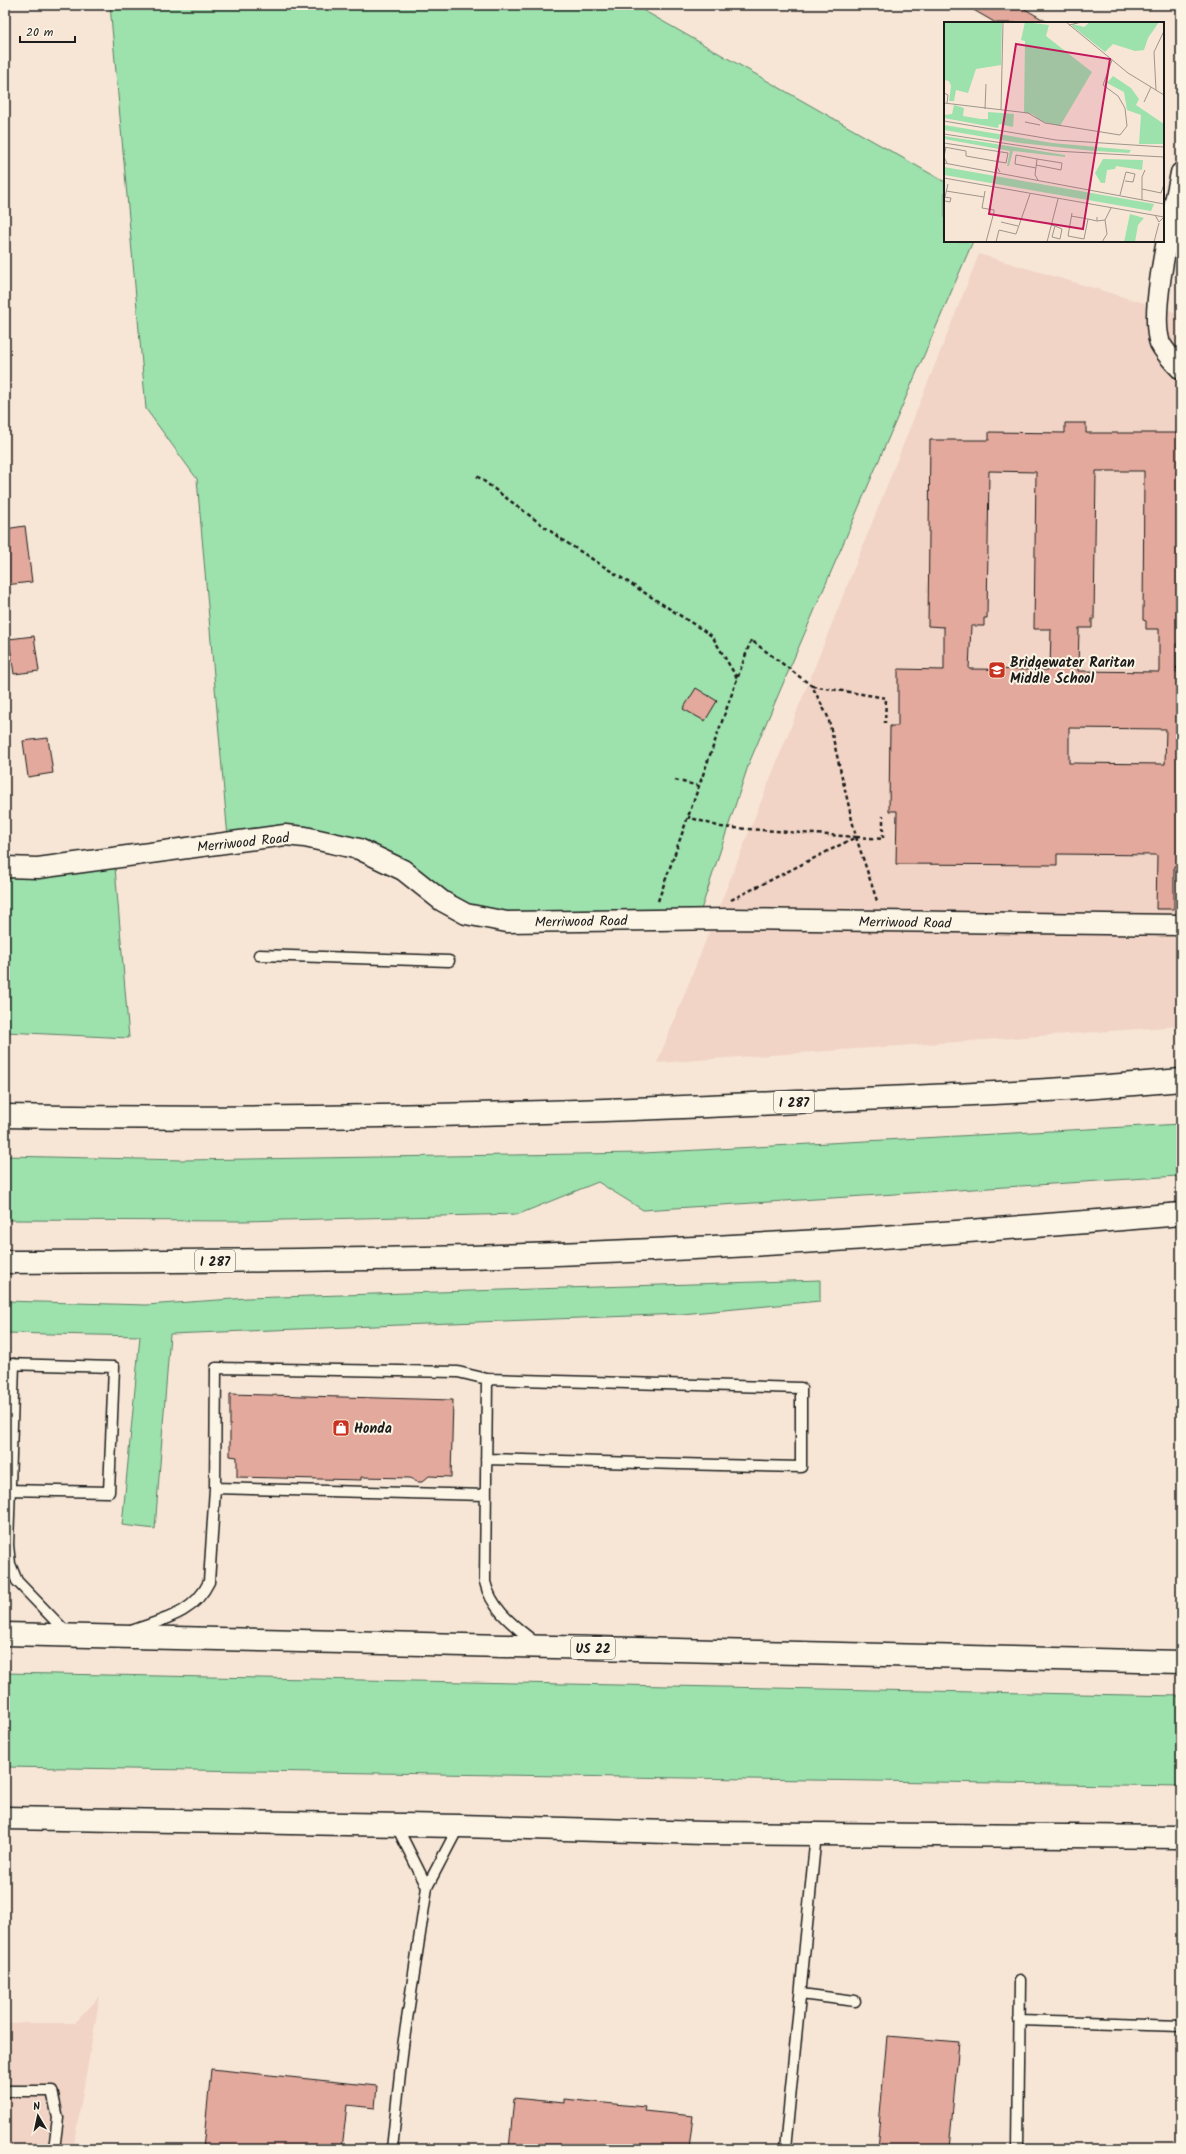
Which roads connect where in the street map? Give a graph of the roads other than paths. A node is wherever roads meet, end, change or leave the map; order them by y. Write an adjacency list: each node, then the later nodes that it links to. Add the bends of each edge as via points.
1 (1179, 182): 2 (street, via 1159,286 1158,326 1160,342)
2 (1181, 369)
3 (5, 867): 4 (street, Merriwood Road, via 38,868 285,835 359,849 403,870 442,901 466,914 507,922 729,919)
4 (1181, 925)
5 (259, 955): 6 (lane)
6 (449, 961)
7 (1181, 1080): 8 (highway, I 287, via 968,1094 408,1117 154,1119)
8 (5, 1116)
9 (1181, 1214): 10 (highway, I 287, via 1020,1228 693,1248 426,1258)
10 (5, 1262)
11 (9, 1364): 15 (lane); 15 (lane, via 114,1367 108,1492)
12 (487, 1379): 13 (lane); 13 (lane, via 801,1388 801,1467); 14 (lane, via 458,1372 216,1368)
13 (486, 1459): 16 (lane)
14 (215, 1488): 16 (lane); 19 (lane, via 209,1582 203,1595 179,1614)
15 (7, 1490): 18 (lane, via 10,1564 17,1581)
16 (486, 1495): 20 (lane, via 485,1582 488,1593 506,1620)
17 (5, 1634): 18 (highway, US 22)
18 (70, 1635): 19 (highway, US 22)
19 (117, 1636): 20 (highway, US 22)
20 (540, 1646): 21 (highway, US 22)
21 (1181, 1662)
22 (5, 1818): 23 (highway)
23 (396, 1825): 24 (highway); 27 (lane)
24 (459, 1826): 25 (highway, via 704,1834); 27 (lane)
25 (816, 1834): 26 (highway); 29 (lane)
26 (1181, 1837)
27 (427, 1887): 35 (lane, via 403,2046)
28 (1020, 1980): 31 (lane)
29 (801, 1994): 30 (lane); 36 (lane)
30 (855, 2002)
31 (1019, 2020): 32 (lane); 37 (lane)
32 (1181, 2025)
33 (5, 2091): 34 (lane, via 52,2091 58,2118)
34 (54, 2149)
35 (392, 2149)
36 (785, 2149)
37 (1018, 2149)

